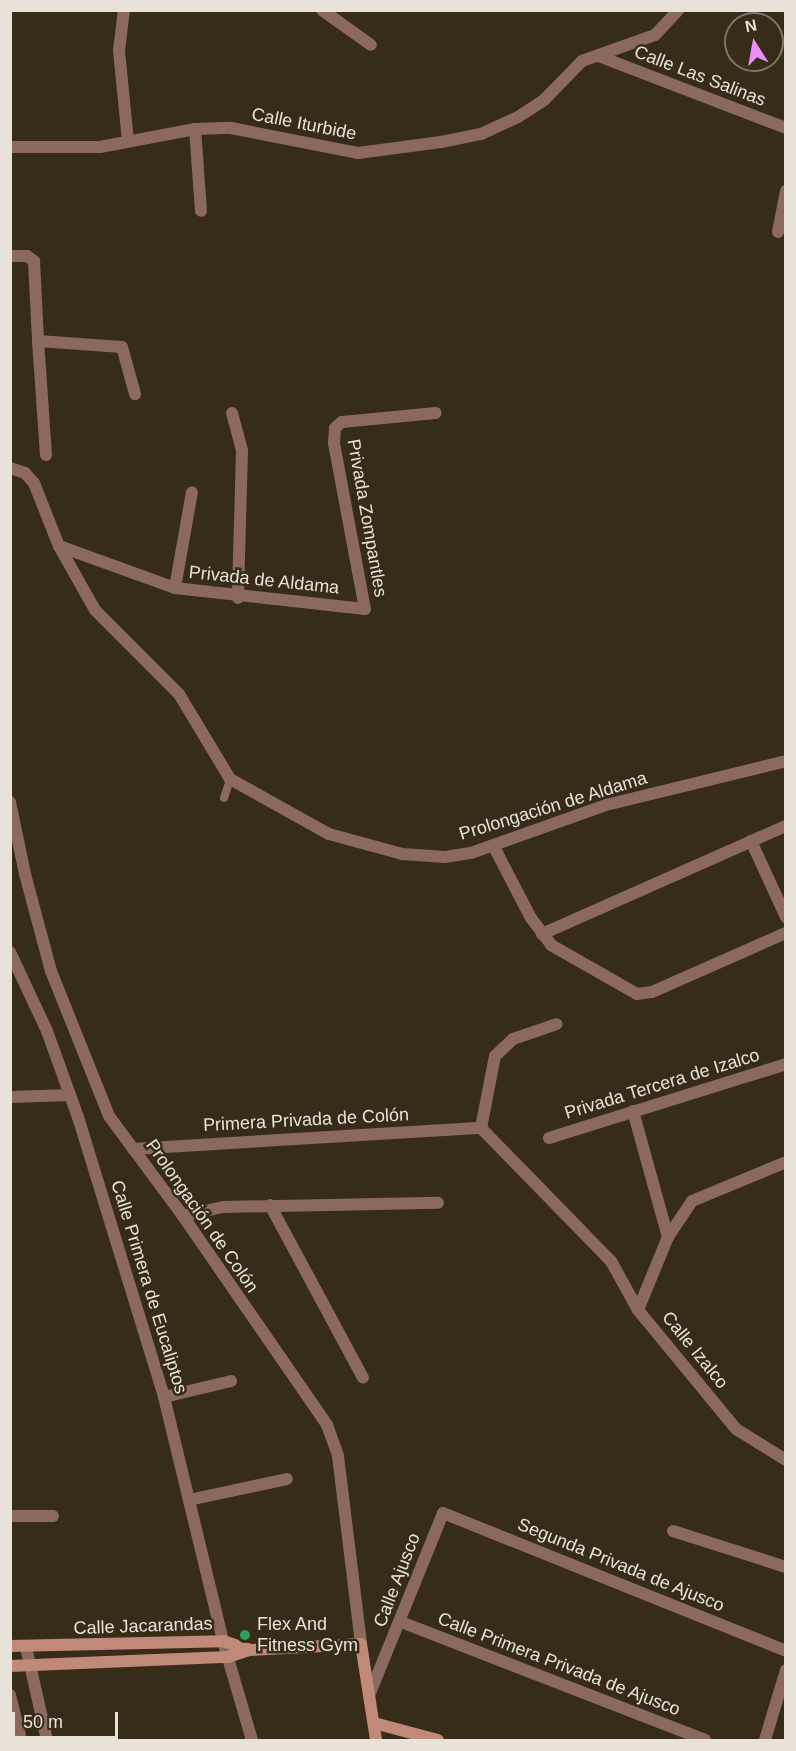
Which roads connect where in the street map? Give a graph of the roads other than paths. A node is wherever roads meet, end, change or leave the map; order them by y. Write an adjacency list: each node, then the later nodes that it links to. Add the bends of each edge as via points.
1 (124, 10): 8 (street, via 119,51)
2 (322, 10): 4 (street)
3 (678, 10): 5 (street, Calle Iturbide, via 655,35)
4 (371, 45)
5 (601, 57): 6 (street, Calle Las Salinas); 7 (street, Calle Iturbide, via 582,61 544,100 518,117 481,134 409,148 358,153 231,128)
6 (786, 128)
7 (195, 129): 8 (street, Calle Iturbide); 11 (street)
8 (128, 141): 9 (street, Calle Iturbide, via 100,147)
9 (10, 147)
10 (786, 191): 12 (street)
11 (201, 211)
12 (777, 232)
13 (10, 256): 14 (street, via 27,256 34,261)
14 (38, 341): 15 (street, via 110,343 122,347); 18 (street)
15 (135, 394)
16 (232, 413): 23 (street, via 242,452)
17 (436, 413): 24 (street, Privada Zompantles, via 342,422 335,428 334,443)
18 (46, 455)
19 (10, 468): 21 (street, via 25,473 34,483)
20 (192, 492): 22 (street)
21 (59, 546): 22 (street, Privada de Aldama); 26 (street, via 95,609 154,665 189,706)
22 (175, 588): 23 (street, Privada de Aldama)
23 (238, 598): 24 (street, Privada de Aldama)
24 (365, 609)
25 (786, 761): 31 (street, Prolongación de Aldama, via 606,805)
26 (230, 779): 27 (lane); 31 (street, Prolongación de Aldama, via 310,826 376,848 445,857)
27 (224, 798)
28 (10, 802): 43 (street, Prolongación de Colón, via 51,971 90,1076 109,1116)
29 (786, 826): 30 (street)
30 (751, 841): 32 (street); 34 (street)
31 (494, 846): 34 (street)
32 (786, 917)
33 (786, 933): 34 (street, via 645,994 631,992 561,955)
34 (542, 934)
35 (10, 952): 38 (street, Calle Primera de Eucaliptos, via 47,1031)
36 (557, 1024): 41 (street, via 513,1039 495,1056)
37 (786, 1064): 40 (street, Privada Tercera de Izalco)
38 (70, 1095): 39 (street); 52 (street, Calle Primera de Eucaliptos)
39 (10, 1097)
40 (633, 1111): 42 (street, Privada Tercera de Izalco); 48 (street)
41 (481, 1128): 43 (street, Primera Privada de Colón); 49 (street, via 611,1262)
42 (549, 1138)
43 (133, 1149): 47 (street, Prolongación de Colón)
44 (786, 1162): 48 (street, Calle Izalco, via 692,1201)
45 (438, 1203): 46 (street)
46 (270, 1204): 47 (street, via 223,1206); 50 (street)
47 (183, 1216): 63 (street, Prolongación de Colón, via 327,1425 338,1456)
48 (668, 1237): 49 (street, Calle Izalco)
49 (638, 1310): 53 (street, Calle Izalco, via 736,1429)
50 (363, 1378)
51 (231, 1380): 52 (street)
52 (164, 1397): 55 (street, Calle Primera de Eucaliptos)
53 (786, 1460)
54 (287, 1479): 55 (street)
55 (189, 1500): 62 (street, Calle Primera de Eucaliptos)
56 (443, 1512): 61 (street, Calle Ajusco); 67 (street, Segunda Privada de Ajusco)
57 (10, 1516): 58 (street)
58 (54, 1516)
59 (673, 1531): 60 (street)
60 (786, 1567)
61 (401, 1622): 72 (street, Calle Ajusco); 80 (street, Calle Primera Privada de Ajusco)
62 (223, 1641): 65 (main road, Calle Jacarandas); 66 (main road, Calle Jacarandas); 68 (street, Calle Primera de Eucaliptos)
63 (361, 1644): 66 (main road); 72 (main road, Calle Ajusco)
64 (10, 1646): 65 (main road, Calle Jacarandas)
65 (26, 1647): 70 (street)
66 (250, 1650): 68 (main road, Calle Jacarandas)
67 (786, 1651)
68 (228, 1657): 70 (main road, Calle Jacarandas); 77 (street, Calle Primera de Eucaliptos)
69 (10, 1666): 70 (main road, Calle Jacarandas)
70 (30, 1666): 76 (street)
71 (786, 1670): 81 (street)
72 (370, 1693): 74 (main road, Calle Ajusco)
73 (10, 1695): 75 (street)
74 (374, 1723): 78 (main road, Calle Ajusco); 79 (main road)
75 (21, 1740)
76 (47, 1740)
77 (252, 1740)
78 (376, 1740)
79 (438, 1740)
80 (705, 1740)
81 (765, 1740)

